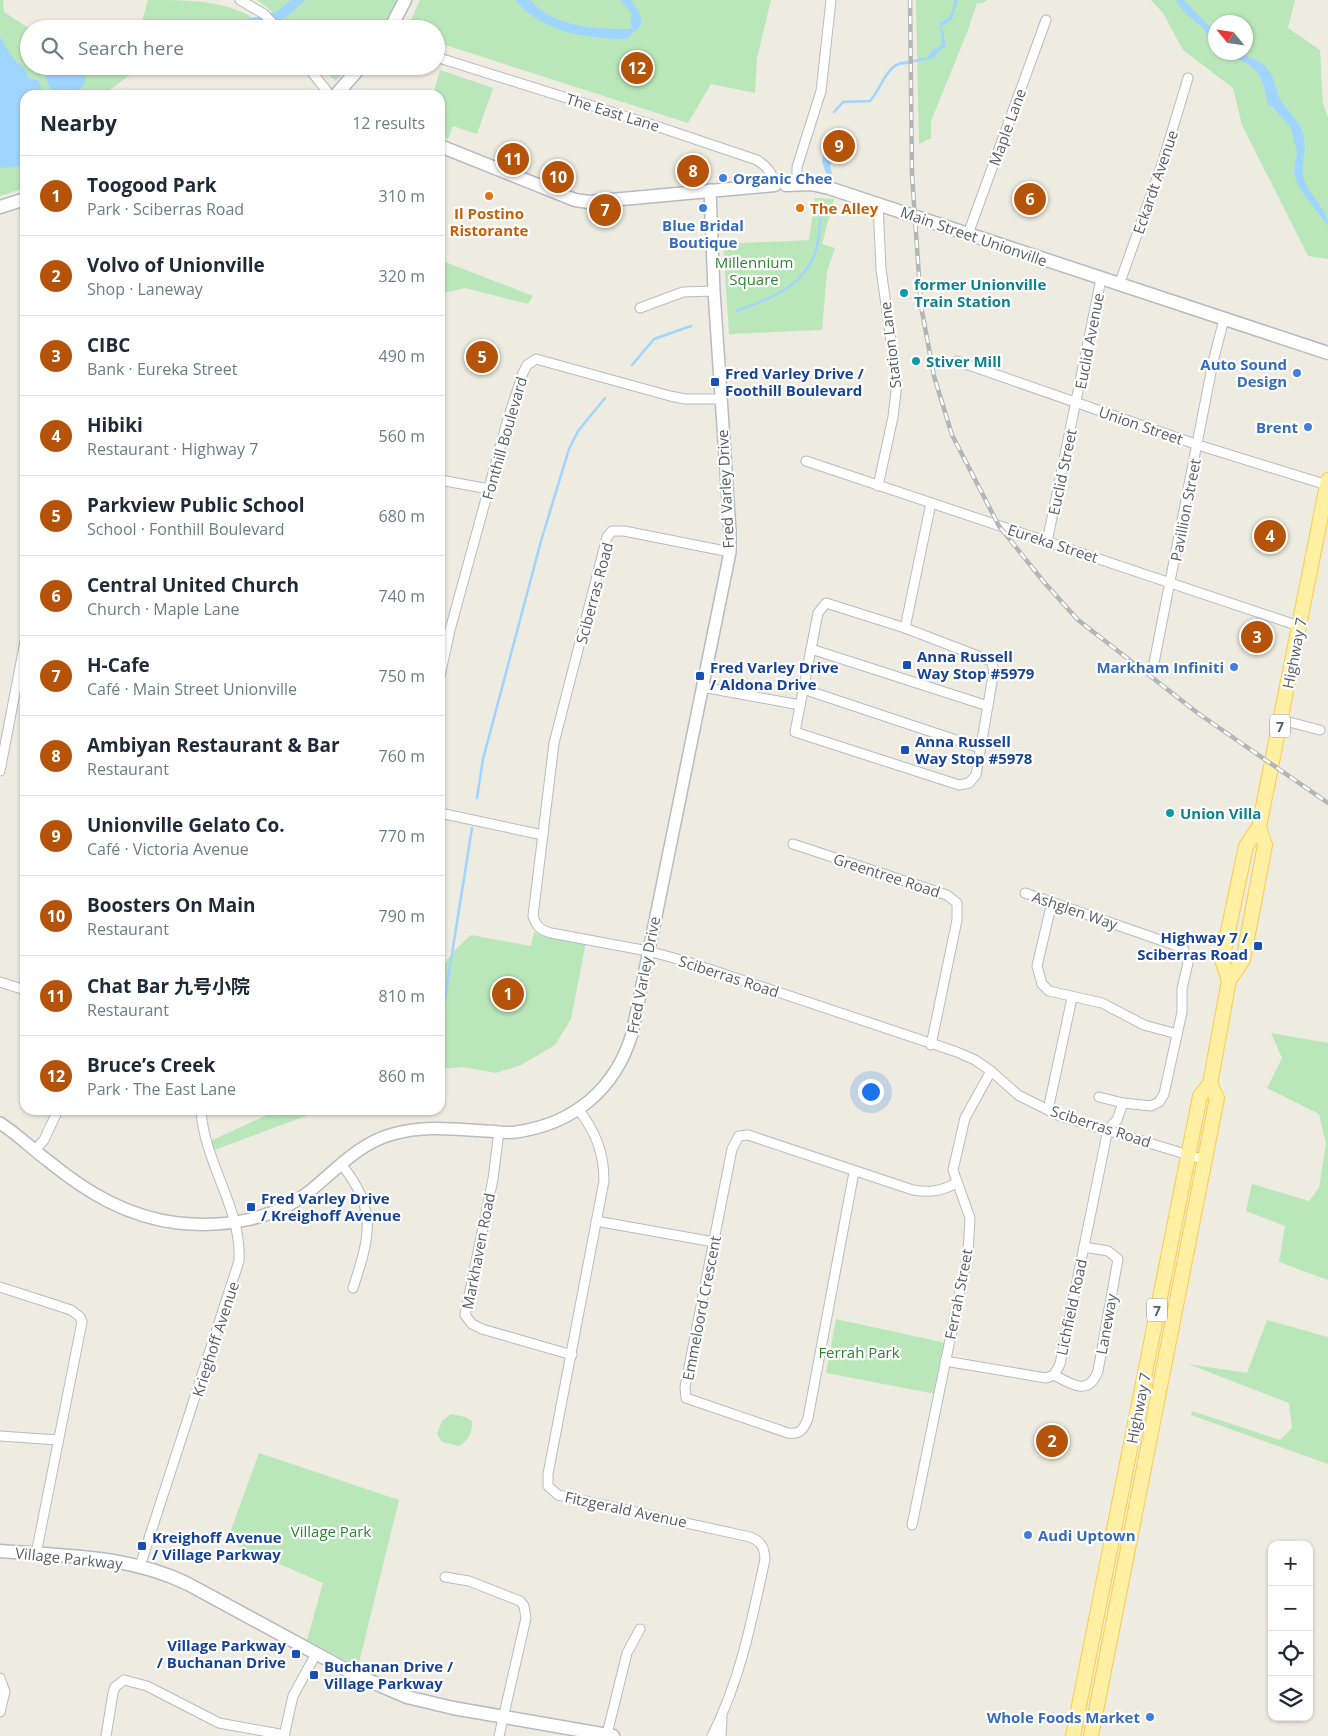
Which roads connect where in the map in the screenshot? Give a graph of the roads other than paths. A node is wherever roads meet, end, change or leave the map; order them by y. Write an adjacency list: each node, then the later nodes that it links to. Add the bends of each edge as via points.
1 (240, 0): 4 (street)
2 (406, 0): 5 (main road)
3 (831, 0): 14 (street, via 821,91 797,167)
4 (270, 20)
5 (395, 20)
6 (1046, 20): 19 (street, Maple Lane)
7 (445, 60): 14 (street, The East Lane, via 757,160)
8 (314, 75): 11 (street)
9 (353, 75): 12 (main road)
10 (1188, 78): 21 (street, Eckardt Avenue, via 1162,164)
11 (326, 90)
12 (340, 90)
13 (445, 148): 15 (main road, Main Street Unionville, via 589,202)
14 (786, 185): 15 (main road, Main Street Unionville); 17 (main road, Main Street Unionville, via 819,185)
15 (710, 190): 22 (street, Fred Varley Drive)
16 (20, 201): 18 (main road)
17 (878, 203): 19 (main road, Main Street Unionville); 33 (street, Station Lane, via 882,278 897,383)
18 (0, 207)
19 (968, 234): 20 (main road, Main Street Unionville)
20 (1101, 279): 21 (main road, Main Street Unionville); 28 (street, Euclid Avenue)
21 (1119, 285): 24 (main road, Main Street Unionville)
22 (714, 291): 23 (street, via 683,292); 27 (street, Fred Varley Drive)
23 (640, 308)
24 (1224, 319): 25 (main road, Main Street Unionville); 29 (street, Pavillion Street)
25 (1328, 353)
26 (957, 361): 28 (street, Union Street)
27 (720, 400): 34 (street, Fonthill Boulevard, via 670,396 536,360 522,373); 37 (street, Fred Varley Drive)
28 (1076, 402): 29 (street, Union Street); 36 (street, Euclid Street)
29 (1198, 445): 32 (street, Union Street); 38 (street, Pavillion Street)
30 (806, 461): 33 (street, Eureka Street)
31 (445, 481): 34 (street)
32 (1328, 482): 39 (main road, Highway 7 / 7)
33 (878, 486): 35 (street, Eureka Street)
34 (490, 489): 42 (street, Fonthill Boulevard)
35 (931, 502): 36 (street, Eureka Street); 40 (street)
36 (1047, 542): 38 (street, Eureka Street)
37 (730, 552): 45 (street, Fred Varley Drive); 55 (street, Sciberras Road, via 624,531 612,531 607,537 554,743)
38 (1170, 583): 39 (street, Eureka Street); 43 (street, Pavillion Street)
39 (1299, 626): 49 (main road, Highway 7 / 7)
40 (905, 628): 41 (street, via 826,604 818,613); 48 (street, via 991,661 994,670)
41 (811, 649): 46 (street); 48 (street)
42 (445, 653)
43 (1154, 664)
44 (20, 667): 52 (street)
45 (702, 687): 47 (street); 59 (street, Fred Varley Drive)
46 (804, 689): 47 (street); 51 (street)
47 (800, 705): 51 (street, via 795,732 959,785 969,783 976,775)
48 (988, 706): 51 (street)
49 (1281, 720): 50 (street); 54 (main road, Highway 7 / 7)
50 (1320, 730)
51 (980, 748)
52 (0, 771)
53 (445, 814): 55 (street)
54 (1258, 827): 60 (main road, Highway 7 / 7, via 1265,845 1264,853 1243,960); 60 (main road, Highway 7 / 7, via 1246,846 1222,960)
55 (544, 835): 59 (street, Sciberras Road, via 534,916 542,931)
56 (793, 844): 65 (street, Greentree Road, via 947,895 956,903 957,920)
57 (1025, 894): 58 (street, Ashglen Way)
58 (1052, 902): 63 (street, via 1037,966 1038,976 1049,991); 64 (street, Ashglen Way, via 1183,948 1188,962)
59 (648, 951): 65 (street, Sciberras Road); 70 (street, Fred Varley Drive, via 627,1050 608,1083)
60 (1230, 980): 67 (main road, Highway 7 / 7)
61 (0, 982): 62 (street)
62 (20, 988)
63 (1072, 998): 64 (street, via 1102,1003 1144,1025); 71 (street)
64 (1177, 1034): 69 (street, Ashglen Way, via 1167,1086 1159,1102 1151,1106)
65 (931, 1045): 66 (street, Sciberras Road, via 975,1060)
66 (991, 1071): 71 (street, Sciberras Road, via 1018,1095); 82 (street, Ferrah Street, via 965,1118 954,1170)
67 (1210, 1084): 78 (main road, Highway 7 / 7, via 1200,1096); 79 (main road, Highway 7 / 7, via 1217,1098)
68 (1099, 1097): 69 (street, Ashglen Way)
69 (1123, 1102): 75 (street, via 1117,1120)
70 (580, 1110): 76 (street, Fred Varley Drive, via 536,1129); 83 (street, Fitzgerald Avenue, via 596,1134 604,1166 602,1197)
71 (1048, 1110): 75 (street, Sciberras Road)
72 (56, 1115): 77 (street)
73 (201, 1115): 84 (street, Krieghoff Avenue, via 203,1133 213,1165)
74 (0, 1123): 77 (street, Fred Varley Drive)
75 (1108, 1129): 78 (street, Sciberras Road); 86 (street, Lichfield Road)
76 (499, 1132): 80 (street, Fred Varley Drive, via 414,1129 370,1143); 89 (street, Markhaven Road, via 493,1179 465,1315 482,1329)
77 (36, 1149): 84 (street, Fred Varley Drive, via 88,1191 137,1215 192,1224)
78 (1188, 1154): 79 (street, Sciberras Road); 111 (main road, Highway 7 / 7)
79 (1205, 1160): 112 (main road, Highway 7 / 7)
80 (341, 1164): 84 (street, Fred Varley Drive, via 294,1203 268,1214); 88 (street, via 365,1201 367,1214 366,1251)
81 (854, 1172): 82 (street, Emmeloord Crescent, via 922,1192 945,1189); 85 (street, Emmeloord Crescent, via 743,1134 736,1139 732,1149); 85 (street, Emmeloord Crescent, via 808,1418 800,1432 788,1433 686,1398 685,1387)
82 (956, 1183): 90 (street, Ferrah Street, via 970,1218 970,1229)
83 (596, 1220): 85 (street); 89 (street, Fitzgerald Avenue)
84 (235, 1222): 97 (street, Krieghoff Avenue, via 239,1253 237,1272)
85 (714, 1242)
86 (1084, 1247): 91 (street, Lichfield Road, via 1060,1364); 91 (street, Laneway, via 1108,1251 1118,1259 1098,1371 1089,1386 1082,1387)
87 (0, 1287): 93 (street, via 71,1310 80,1317 81,1328)
88 (353, 1288)
89 (572, 1355): 104 (street, Fitzgerald Avenue, via 548,1474 550,1490 558,1495 750,1537 758,1540 764,1549 765,1559 743,1655)
90 (945, 1361): 91 (street, Lichfield Road, via 1046,1378); 94 (street, Ferrah Street)
91 (1054, 1376)
92 (0, 1436): 93 (street)
93 (58, 1440): 96 (street)
94 (912, 1525)
95 (0, 1551): 96 (main road, Village Parkway)
96 (36, 1554): 97 (main road, Village Parkway, via 110,1560)
97 (140, 1566): 100 (main road, Village Parkway, via 188,1584)
98 (444, 1577): 103 (street, via 469,1581 520,1601 524,1606 526,1618)
99 (640, 1629): 105 (street, via 625,1660)
100 (316, 1654): 103 (main road, Village Parkway, via 407,1697); 107 (street, via 293,1696)
101 (0, 1678): 102 (street, via 5,1692)
102 (0, 1712)
103 (503, 1717): 105 (main road, Village Parkway); 108 (street)
104 (722, 1719): 109 (street, Fitzgerald Avenue); 110 (street, Fitzgerald Avenue)
105 (610, 1735)
106 (106, 1736): 107 (street, via 113,1693 124,1680 147,1686 219,1723)
107 (284, 1736)
108 (499, 1736)
109 (712, 1736)
110 (721, 1736)
111 (1072, 1736)
112 (1091, 1736)

